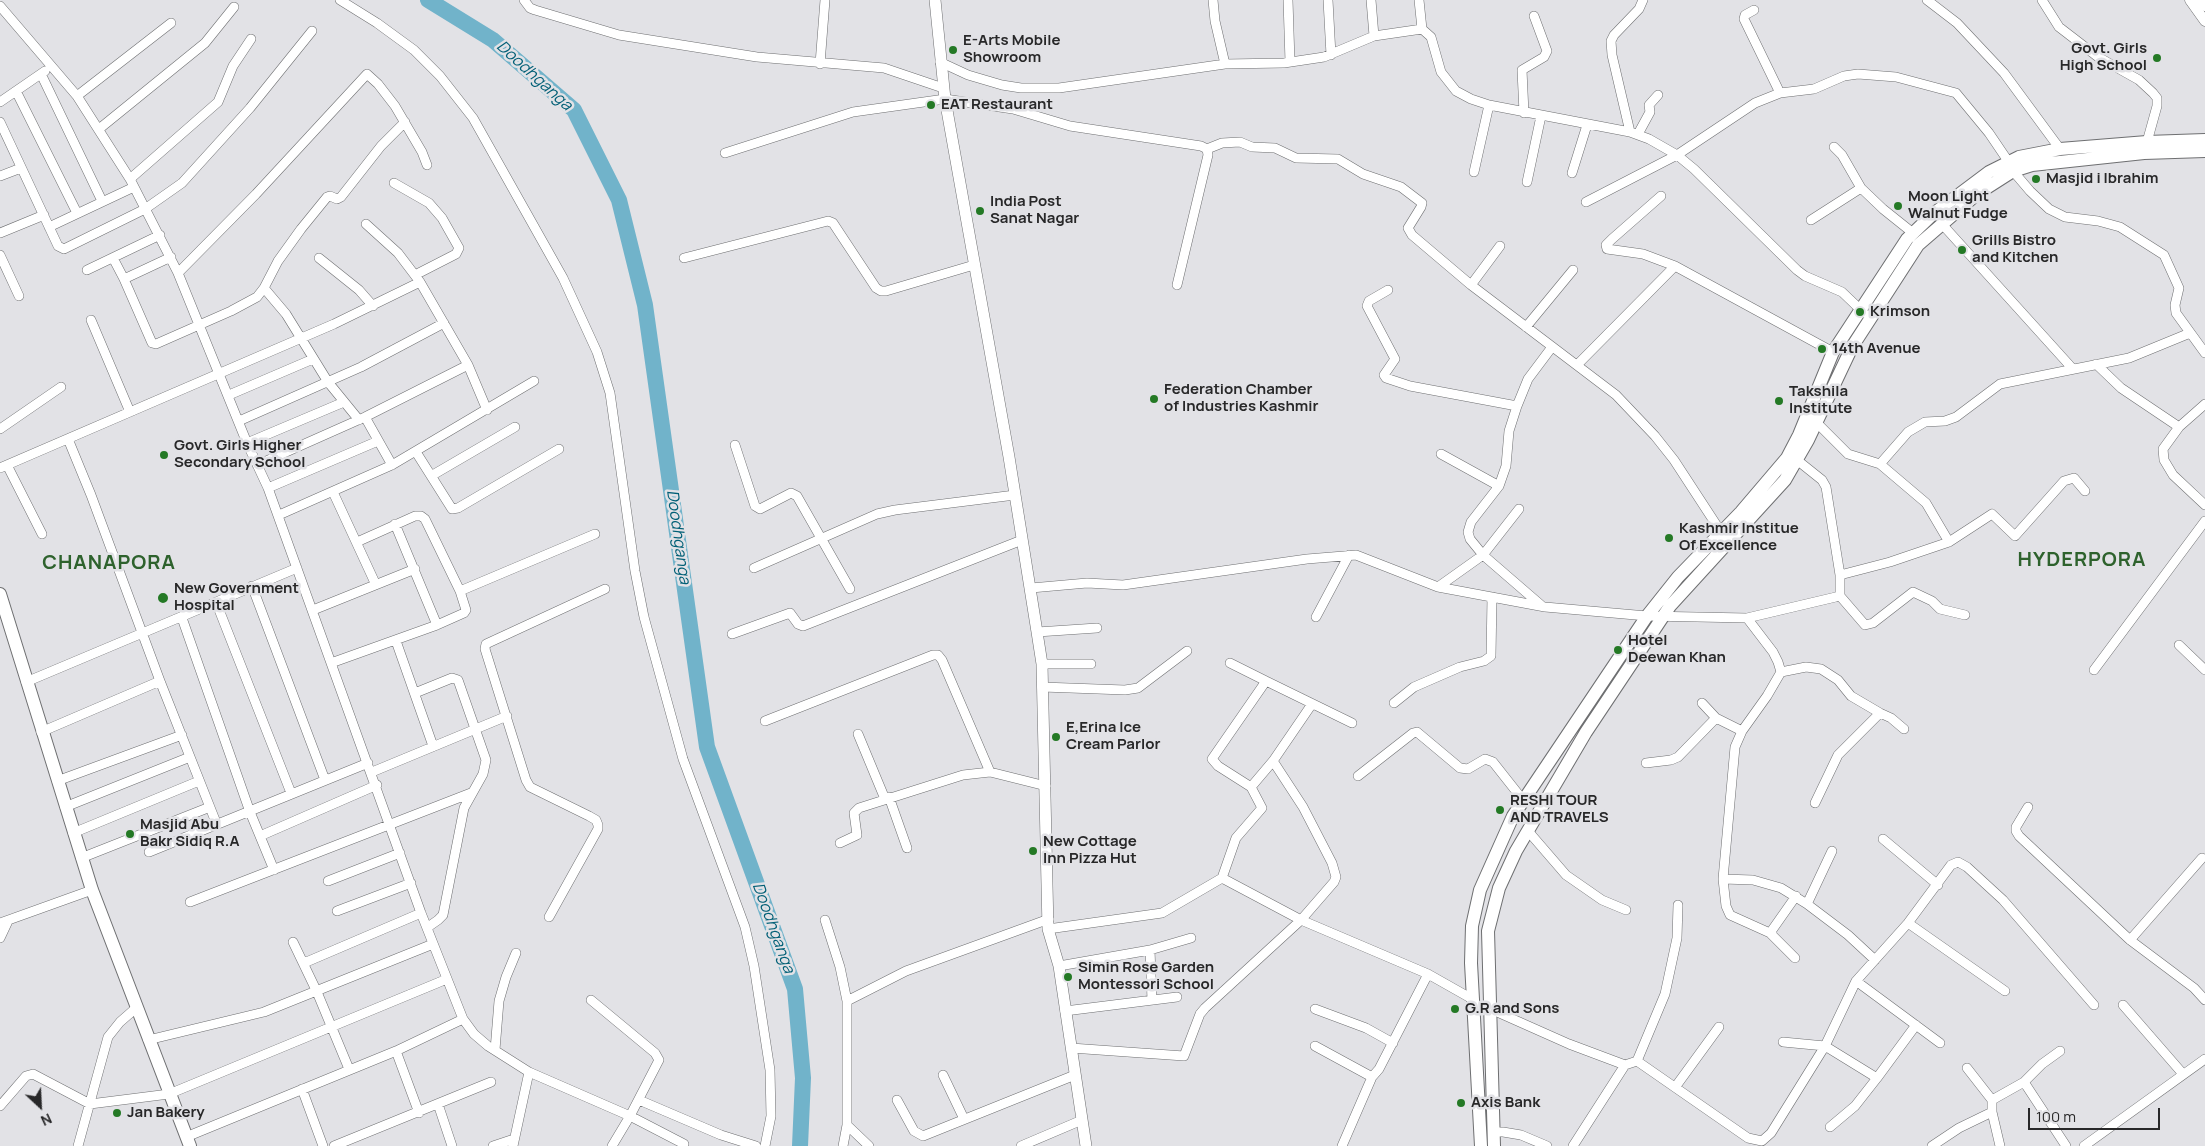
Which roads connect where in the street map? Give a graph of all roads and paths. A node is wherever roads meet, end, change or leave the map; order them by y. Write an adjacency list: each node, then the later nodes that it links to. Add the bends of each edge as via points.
1 (340, 0): 356 (street, via 414,50 440,76 473,118 564,278 597,352 610,393 644,617 683,758 745,927 754,966 770,1070 771,1116)
2 (524, 0): 29 (street, via 535,10 619,35)
3 (825, 0): 29 (street)
4 (935, 0): 27 (main road)
5 (1213, 0): 30 (street)
6 (1288, 0): 28 (street)
7 (1328, 0): 26 (street)
8 (1371, 0): 24 (street)
9 (1419, 0): 22 (street)
10 (1643, 0): 46 (street, via 1639,10 1611,41)
11 (1927, 0): 51 (street, via 1957,23 1992,60)
12 (2042, 0): 47 (street, via 2060,27 2098,57 2139,80 2157,98)
13 (2190, 0): 20 (street)
14 (2202, 0): 15 (highway)
15 (2205, 4)
16 (0, 6): 31 (street)
17 (234, 7): 45 (street, via 205,43)
18 (1754, 10): 36 (street, via 1745,14 1744,19)
19 (1534, 16): 40 (street, via 1547,51 1544,57 1522,70)
20 (2205, 21)
21 (170, 23): 37 (street)
22 (1422, 29): 24 (street); 39 (street, via 1431,36 1436,61 1448,82 1464,96)
23 (312, 31): 67 (street, via 191,174)
24 (1374, 36): 26 (street)
25 (251, 39): 61 (street, via 233,66 218,102)
26 (1331, 55): 28 (street)
27 (940, 62): 30 (street, via 984,81 1039,89 1108,83); 34 (main road)
28 (1290, 62): 30 (street)
29 (820, 64): 34 (street, via 884,68)
30 (1225, 64)
31 (51, 66): 32 (street); 37 (street)
32 (41, 74): 33 (street); 65 (street)
33 (16, 91): 38 (street); 68 (street)
34 (944, 94): 50 (street, via 1070,126); 52 (street, via 824,120); 83 (main road)
35 (1658, 94): 46 (street, via 1649,105 1650,112)
36 (1780, 94): 53 (street, via 1754,103); 55 (street, via 1814,89 1844,76 1871,74 1951,91 1989,133)
37 (77, 96): 45 (street)
38 (0, 102)
39 (1488, 105): 40 (street); 57 (street)
40 (1524, 113): 41 (street)
41 (1542, 116): 44 (street); 60 (street)
42 (0, 122): 56 (street)
43 (405, 122): 54 (street); 87 (street, via 378,84 369,75 363,76 256,194); 92 (street, via 381,146 341,197 327,197 290,245)
44 (1587, 125): 46 (street); 58 (street)
45 (99, 129): 61 (street)
46 (1634, 133): 53 (street)
47 (2147, 142): 48 (main road); 51 (main road)
48 (2204, 142): 55 (main road)
49 (1834, 147): 63 (street)
50 (1206, 149): 90 (street, via 1208,155); 91 (street, via 1235,142 1260,149 1275,148 1296,158 1338,159 1363,174 1401,187 1422,203 1408,228 1410,233)
51 (2060, 149): 55 (main road, via 2019,156)
52 (725, 153)
53 (1677, 155): 66 (street); 96 (street, via 1797,270 1842,292)
54 (427, 165)
55 (2011, 166): 72 (main road); 74 (main road, via 1989,172); 101 (street, via 2030,192 2049,209 2065,216 2120,227 2164,255 2179,288 2175,308)
56 (21, 168): 59 (street); 69 (street)
57 (1474, 172)
58 (1572, 173)
59 (0, 176)
60 (1527, 182)
61 (132, 183): 65 (street); 67 (street)
62 (394, 184): 88 (street, via 429,204 442,218 459,248 456,254)
63 (1861, 188): 70 (street); 74 (street)
64 (1661, 196): 84 (street, via 1606,247 1611,251 1644,254)
65 (102, 202): 68 (street)
66 (1586, 202)
67 (145, 209): 73 (street, via 64,249 58,246); 76 (street)
68 (77, 213): 73 (street)
69 (44, 215): 73 (street); 75 (street)
70 (1811, 220)
71 (366, 224): 88 (street)
72 (1941, 224): 96 (main road, via 1918,245); 110 (street)
73 (50, 228)
74 (1913, 232): 96 (main road)
75 (0, 233)
76 (160, 235): 79 (street); 80 (street)
77 (1500, 246): 91 (street)
78 (0, 255): 94 (street)
79 (171, 257): 87 (street); 89 (street)
80 (113, 258): 85 (street); 89 (street)
81 (319, 258): 95 (street, via 354,285)
82 (684, 258): 83 (street, via 828,221 833,223 880,291 886,292)
83 (974, 265): 144 (main road)
84 (1675, 266): 104 (street); 109 (street)
85 (87, 270)
86 (1574, 270): 100 (street)
87 (178, 273): 99 (street)
88 (418, 278): 95 (street); 98 (street)
89 (124, 279): 99 (street, via 152,343)
90 (1177, 285)
91 (1471, 285): 100 (street)
92 (264, 288): 99 (street, via 245,304); 102 (street)
93 (1388, 290): 118 (street, via 1369,301 1367,306 1396,359 1384,375 1386,378 1410,386)
94 (20, 296)
95 (373, 306): 102 (street)
96 (1865, 314): 104 (main road); 123 (main road)
97 (91, 320): 120 (street)
98 (444, 323): 108 (street); 113 (street)
99 (200, 324): 111 (street)
100 (1526, 327): 103 (street)
101 (2190, 334): 105 (street); 107 (street, via 2129,358)
102 (301, 338): 106 (street); 111 (street)
103 (1552, 347): 109 (street); 118 (street, via 1528,379)
104 (1833, 352): 150 (main road, via 1787,458)
105 (2205, 353)
106 (313, 359): 113 (street); 115 (street)
107 (2096, 364): 110 (street); 125 (street, via 2121,388)
108 (468, 365): 119 (street); 121 (street)
109 (1577, 365): 150 (street, via 1616,395 1655,436)
110 (2072, 368): 135 (street, via 2000,384 1956,417 1925,422 1908,432)
111 (220, 372): 115 (street); 120 (street)
112 (534, 381): 119 (street)
113 (328, 382): 116 (street); 122 (street)
114 (61, 387): 126 (street)
115 (228, 395): 122 (street)
116 (344, 402): 121 (street); 129 (street)
117 (2205, 404): 125 (street)
118 (1517, 406): 140 (street)
119 (488, 410): 132 (street)
120 (130, 412): 127 (street)
121 (362, 418): 128 (street); 136 (street)
122 (239, 421): 129 (street)
123 (1816, 422): 134 (main road); 135 (street, via 1848,454)
124 (515, 427): 139 (street)
125 (2179, 428): 145 (street, via 2163,449 2164,460 2173,475)
126 (0, 429)
127 (68, 439): 138 (street); 185 (street)
128 (378, 441): 137 (street); 141 (street)
129 (247, 443): 136 (street)
130 (735, 445): 153 (street, via 758,509 794,494)
131 (559, 449): 139 (street, via 458,508 449,507)
132 (416, 452): 137 (street); 139 (street)
133 (1441, 454): 140 (street)
134 (1797, 460): 162 (street, via 1826,487); 177 (main road, via 1785,480)
135 (1880, 464): 156 (street, via 1926,503)
136 (257, 465): 141 (street)
137 (392, 465): 143 (street)
138 (4, 467): 151 (street)
139 (431, 476)
140 (1499, 486): 158 (street, via 1468,527 1470,539)
141 (268, 488): 147 (street)
142 (2085, 491): 156 (street, via 2074,478 2064,481 2015,536 1992,514)
143 (333, 492): 147 (street); 155 (street)
144 (1015, 495): 153 (street, via 895,510); 154 (main road)
145 (2205, 505)
146 (1519, 509): 158 (street)
147 (279, 515): 159 (street)
148 (2205, 520): 194 (street)
149 (395, 524): 155 (street); 161 (street); 169 (street, via 415,516 425,519)
150 (1720, 532): 176 (main road)
151 (42, 534)
152 (595, 534): 169 (street)
153 (819, 538): 160 (street); 168 (street)
154 (1022, 540): 166 (main road); 186 (street, via 803,626 790,613)
155 (356, 542): 163 (street)
156 (1949, 542): 162 (street)
157 (1349, 555): 165 (street, via 1368,558); 166 (street, via 1123,585 1087,583); 179 (street)
158 (1483, 555): 165 (street); 174 (street)
159 (298, 568): 164 (street); 175 (street)
160 (754, 568)
161 (415, 569): 163 (street); 182 (street)
162 (1840, 576): 171 (street)
163 (376, 585): 175 (street)
164 (252, 586): 173 (street); 223 (street)
165 (1438, 587): 172 (street)
166 (1031, 588): 184 (main road)
167 (605, 589): 206 (street, via 486,644)
168 (850, 589)
169 (460, 592): 182 (street, via 466,606 464,613)
170 (0, 595): 199 (main road)
171 (1840, 596): 178 (street, via 1865,625 1873,623 1913,592 1932,601 1940,609); 181 (street)
172 (1492, 597): 174 (street); 202 (street, via 1491,656 1414,687)
173 (216, 602): 180 (street); 229 (street)
174 (1544, 607): 176 (street)
175 (313, 610): 190 (street)
176 (1647, 616): 177 (street); 232 (main road)
177 (1664, 616): 181 (street); 240 (main road, via 1586,732)
178 (1965, 616)
179 (1316, 617)
180 (182, 618): 185 (street); 237 (street)
181 (1747, 618): 196 (street, via 1773,652)
182 (437, 625): 187 (street)
183 (1096, 628): 184 (street)
184 (1037, 632): 192 (main road)
185 (142, 634): 197 (street); 199 (street)
186 (732, 634)
187 (396, 641): 190 (street); 201 (street)
188 (2179, 645): 195 (street)
189 (1187, 651): 200 (street, via 1138,688)
190 (331, 663): 220 (street)
191 (1230, 663): 198 (street)
192 (1042, 664): 193 (street); 200 (main road)
193 (1091, 664)
194 (2094, 670)
195 (2205, 670)
196 (1780, 672): 205 (street, via 1806,667 1821,669 1838,680 1851,696); 212 (street)
197 (160, 681): 213 (street); 215 (street)
198 (1266, 681): 204 (street); 228 (street, via 1212,760)
199 (26, 682): 213 (main road)
200 (1042, 687): 227 (main road)
201 (415, 692): 210 (street, via 455,677); 216 (street)
202 (1394, 703)
203 (1702, 703): 207 (street)
204 (1312, 704): 209 (street); 218 (street)
205 (1880, 713): 211 (street); 233 (street, via 1838,755)
206 (506, 716): 210 (street); 265 (street, via 530,787 589,816 598,824)
207 (1716, 718): 212 (street); 219 (street, via 1678,757)
208 (765, 721): 221 (street, via 938,655)
209 (1352, 723)
210 (476, 729): 216 (street); 230 (street, via 486,760 483,774)
211 (1904, 729)
212 (1742, 731): 253 (street, via 1735,747)
213 (41, 732): 224 (main road)
214 (858, 734): 231 (street)
215 (182, 735): 217 (street); 224 (street)
216 (433, 746): 220 (street)
217 (190, 757): 225 (street); 234 (street)
218 (1273, 761): 228 (street); 267 (street, via 1303,807 1336,877)
219 (1646, 764)
220 (370, 767): 223 (street); 226 (street)
221 (990, 772): 227 (street); 231 (street, via 963,776)
222 (1358, 776): 232 (street, via 1417,732 1460,768 1468,769 1485,759 1493,762)
223 (325, 780): 229 (street)
224 (57, 781): 234 (main road)
225 (200, 781): 235 (street); 241 (street)
226 (377, 785): 238 (street); 242 (street)
227 (1046, 786): 270 (main road)
228 (1251, 787): 252 (street, via 1262,808 1236,838)
229 (291, 793): 237 (street)
230 (471, 793): 238 (street); 271 (street, via 460,824 443,915)
231 (887, 798): 244 (street, via 856,810 857,835); 245 (street)
232 (1523, 800): 292 (main road, via 1480,890 1472,926)
233 (1815, 802)
234 (65, 807): 241 (main road)
235 (210, 807): 239 (street); 249 (street)
236 (2028, 807): 275 (street, via 2016,828 2019,836)
237 (250, 812): 239 (street); 242 (street)
238 (390, 823): 248 (street); 251 (street)
239 (217, 825): 247 (street)
240 (1528, 831): 262 (street, via 1566,875 1602,900); 298 (main road, via 1499,888 1488,931)
241 (73, 833): 249 (main road)
242 (260, 836): 251 (street)
243 (1883, 839): 256 (street)
244 (840, 843)
245 (907, 848)
246 (1832, 851): 260 (street)
247 (149, 852)
248 (400, 853): 254 (street); 255 (street)
249 (81, 858): 257 (main road)
250 (2202, 858): 275 (street)
251 (274, 870): 259 (street)
252 (1222, 878): 267 (street); 270 (street, via 1162,913)
253 (1723, 880): 258 (street, via 1761,881); 272 (street, via 1730,915)
254 (328, 881)
255 (410, 883): 263 (street); 264 (street)
256 (1938, 885): 269 (street); 295 (street, via 1951,865 1962,863 2003,900)
257 (92, 890): 268 (street); 297 (main road)
258 (1796, 896): 260 (street); 272 (street)
259 (190, 902)
260 (1808, 904): 281 (street)
261 (1678, 905): 316 (street, via 1671,976)
262 (1626, 910)
263 (337, 911)
264 (421, 913): 271 (street); 282 (street)
265 (549, 918)
266 (825, 920): 294 (street)
267 (1301, 920): 284 (street); 311 (street, via 1205,1008 1184,1056)
268 (4, 922): 273 (street)
269 (1908, 923): 281 (street); 287 (street)
270 (1048, 924): 283 (main road); 294 (street, via 906,971)
271 (428, 927): 277 (street)
272 (1770, 934): 280 (street)
273 (0, 938)
274 (1191, 938): 278 (street)
275 (2130, 940): 293 (street)
276 (293, 942): 282 (street)
277 (434, 944): 285 (street); 288 (street)
278 (1150, 950): 283 (street); 291 (street)
279 (516, 953): 312 (street, via 499,1001)
280 (1795, 958)
281 (1875, 960): 286 (street)
282 (304, 963): 288 (street)
283 (1059, 966): 300 (main road)
284 (1428, 974): 292 (street); 307 (street)
285 (447, 979): 301 (street); 304 (street)
286 (1856, 981): 302 (street); 310 (street)
287 (2005, 991)
288 (317, 992): 304 (street); 305 (street, via 256,1014)
289 (1178, 997): 291 (street)
290 (592, 1000): 331 (street, via 658,1057 656,1068)
291 (1152, 1000): 300 (street)
292 (1474, 1000): 362 (main road)
293 (2205, 1000)
294 (847, 1001): 342 (street)
295 (2094, 1005)
296 (2123, 1005): 321 (street)
297 (136, 1008): 305 (main road); 334 (street, via 108,1037)
298 (1488, 1008): 317 (street); 344 (main road)
299 (1315, 1009): 307 (street, via 1366,1028)
300 (1066, 1011): 311 (main road)
301 (463, 1019): 312 (street, via 474,1034); 313 (street)
302 (1916, 1025): 308 (street); 325 (street)
303 (1719, 1027): 328 (street)
304 (333, 1028): 319 (street); 330 (street)
305 (148, 1040): 330 (main road)
306 (1784, 1042): 310 (street)
307 (1393, 1043): 324 (street, via 1380,1069)
308 (1940, 1043)
309 (1315, 1046): 324 (street)
310 (1825, 1046): 325 (street); 346 (street, via 1772,1133 1762,1141)
311 (1071, 1048): 322 (main road)
312 (495, 1050): 320 (street)
313 (396, 1051): 319 (street); 338 (street)
314 (2060, 1051): 327 (street)
315 (2205, 1059): 321 (street)
316 (1637, 1061): 317 (street); 328 (street)
317 (1625, 1065): 365 (street)
318 (1967, 1068): 333 (street)
319 (349, 1069): 329 (street)
320 (529, 1072): 339 (street); 347 (street)
321 (2183, 1074): 369 (street)
322 (1075, 1075): 340 (street); 341 (main road)
323 (943, 1076): 340 (street)
324 (1372, 1077): 361 (street)
325 (1877, 1078): 343 (street, via 1855,1106)
326 (491, 1082): 335 (street)
327 (2024, 1082): 333 (street); 368 (street)
328 (1676, 1086): 346 (street)
329 (302, 1089): 345 (street); 350 (street)
330 (169, 1094): 334 (street); 345 (main road)
331 (639, 1100): 339 (street); 355 (street, via 721,1135)
332 (897, 1100): 340 (street, via 914,1132 920,1136)
333 (1992, 1100): 337 (street)
334 (90, 1104): 336 (street, via 33,1074 26,1076); 349 (street)
335 (438, 1104): 338 (street); 352 (street)
336 (0, 1106)
337 (1992, 1112): 366 (street); 367 (street)
338 (419, 1113): 351 (street)
339 (630, 1116): 348 (street); 354 (street)
340 (964, 1119)
341 (1082, 1120): 359 (street); 360 (main road)
342 (848, 1125): 357 (street); 358 (street)
343 (1830, 1127)
344 (1493, 1132): 363 (main road); 364 (street, via 1521,1135)
345 (188, 1141)
346 (1747, 1142)
347 (514, 1143): 353 (street)
348 (684, 1144)
349 (78, 1146)
350 (323, 1146)
351 (334, 1146)
352 (452, 1146)
353 (494, 1146)
354 (612, 1146)
355 (756, 1146)
356 (765, 1146)
357 (843, 1146)
358 (869, 1146)
359 (1021, 1146)
360 (1086, 1146)
361 (1342, 1146)
362 (1481, 1146)
363 (1494, 1146)
364 (1547, 1146)
365 (1574, 1146)
366 (1932, 1146)
367 (2000, 1146)
368 (2066, 1146)
369 (2084, 1146)

